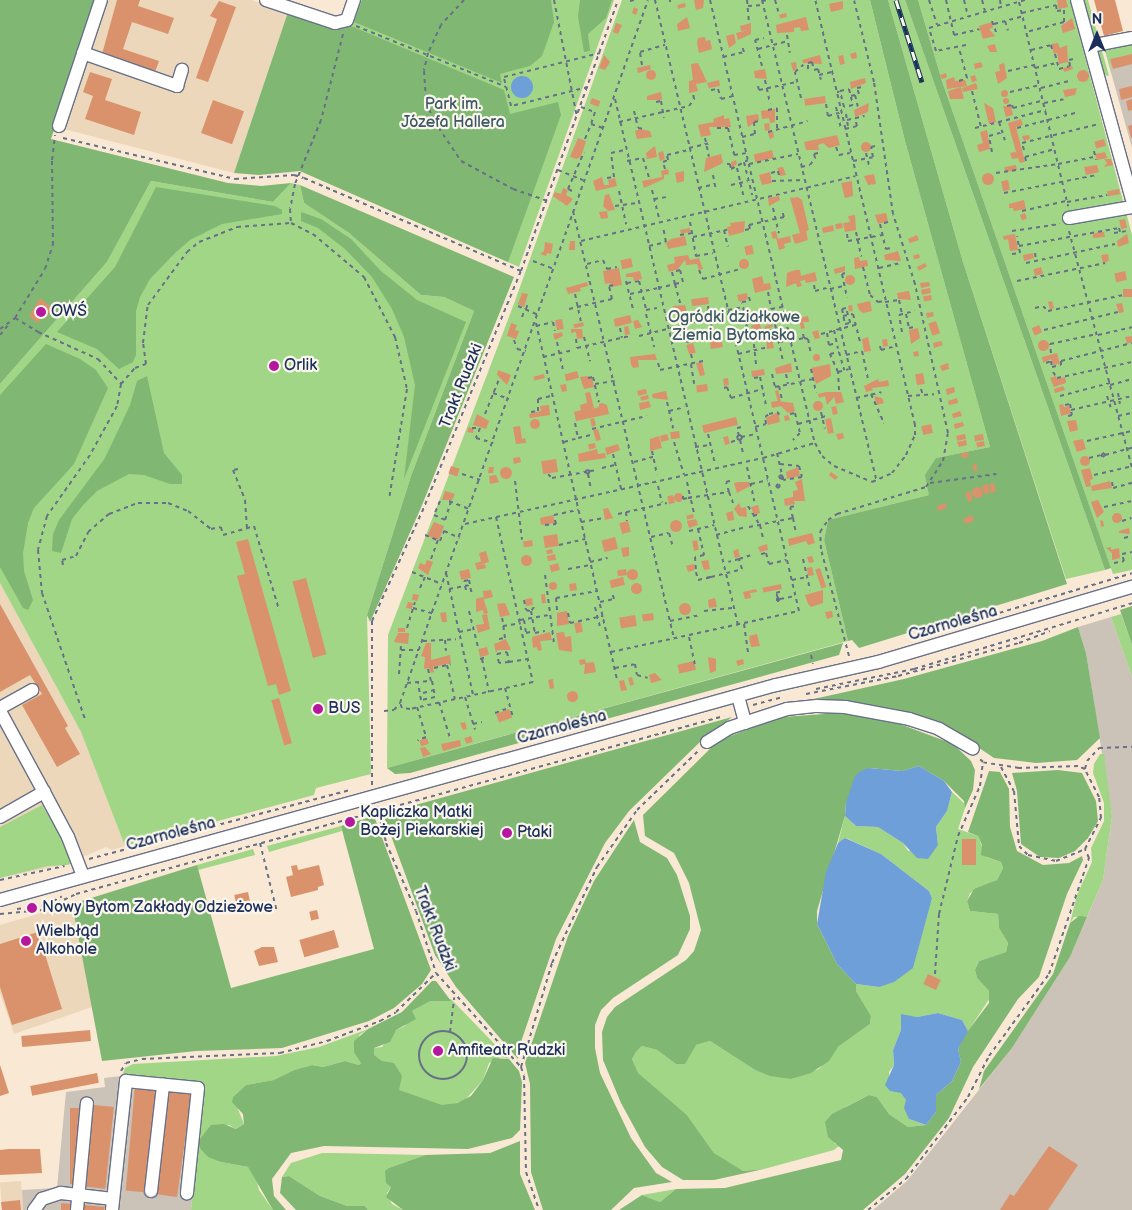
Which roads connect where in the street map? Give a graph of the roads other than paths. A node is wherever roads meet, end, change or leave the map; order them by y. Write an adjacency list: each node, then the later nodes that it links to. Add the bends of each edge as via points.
1 (101, 0): 7 (street)
2 (266, 0): 3 (street, via 335,23 343,22)
3 (354, 0)
4 (1077, 0): 6 (street)
5 (1132, 38): 6 (street)
6 (1090, 46): 10 (street)
7 (83, 53): 8 (street, via 176,86); 9 (street)
8 (182, 70)
9 (57, 131)
10 (1132, 198)
11 (1132, 207): 12 (street)
12 (1069, 221)
13 (1127, 589): 16 (street, Czarnoleśna, via 852,668)
14 (32, 690): 15 (street)
15 (0, 709): 19 (street)
16 (741, 710): 17 (street); 18 (street, via 816,706 879,712 939,729); 21 (street, Czarnoleśna)
17 (707, 742)
18 (973, 749)
19 (44, 792): 20 (street); 21 (street, via 68,838)
20 (0, 817)
21 (83, 883): 22 (street, Czarnoleśna)
22 (0, 900)
23 (163, 1085): 25 (street); 26 (street, via 198,1088); 28 (street, via 126,1081)
24 (87, 1103): 27 (street)
25 (151, 1191)
26 (187, 1193)
27 (78, 1195): 28 (street); 29 (street, via 48,1196 36,1204); 30 (street)
28 (112, 1204)
29 (34, 1210)
30 (77, 1210)

